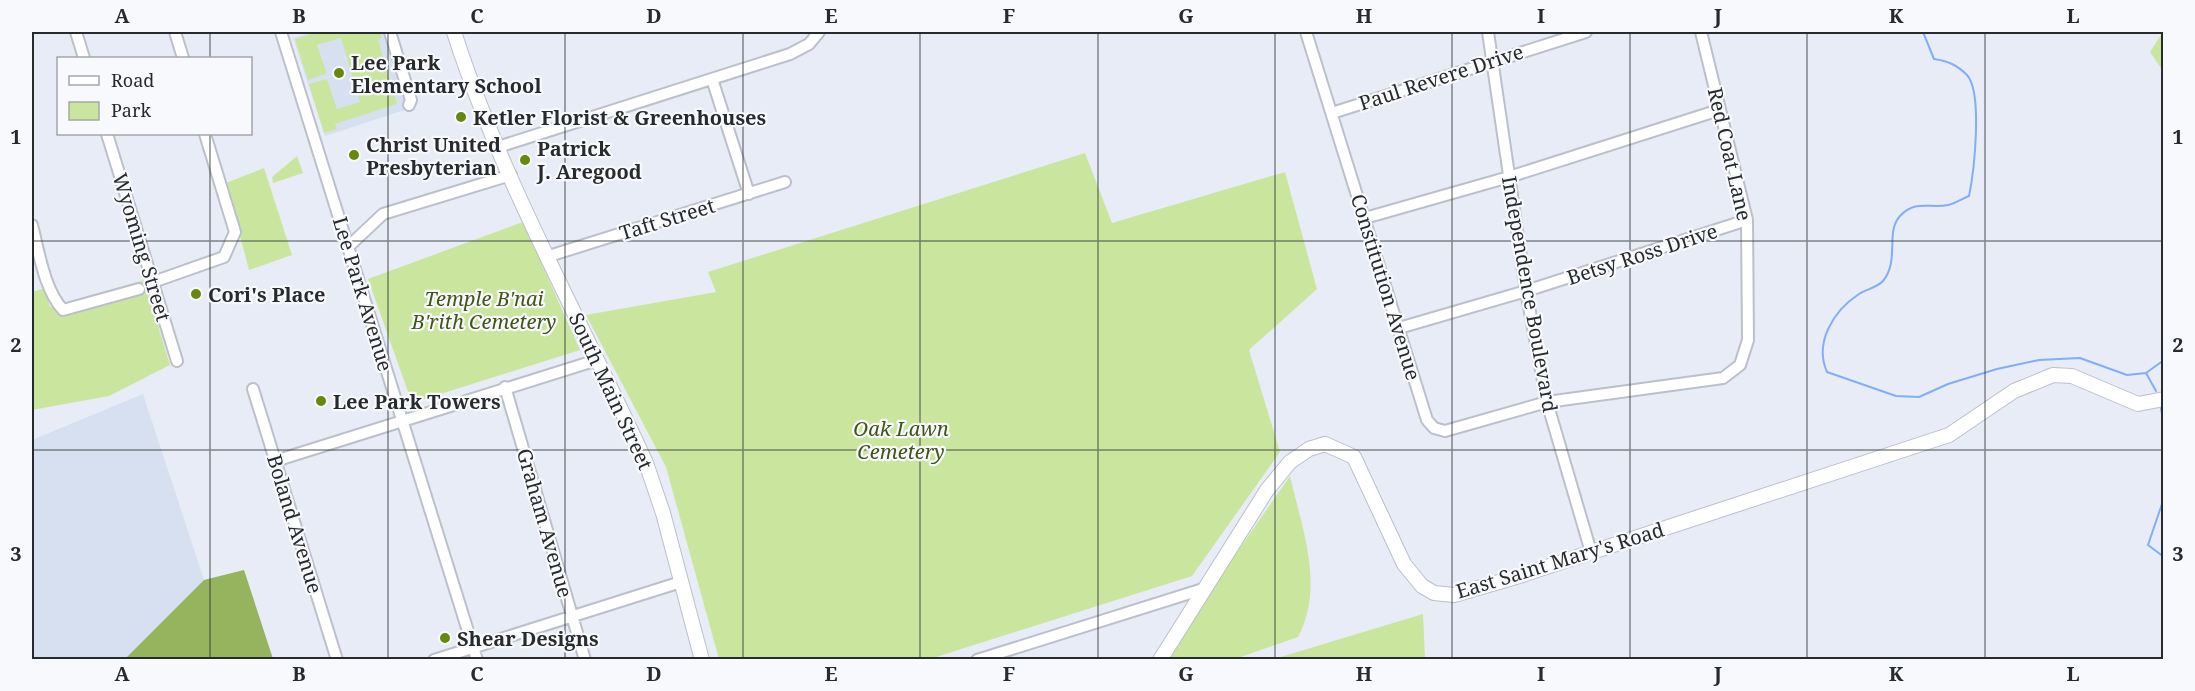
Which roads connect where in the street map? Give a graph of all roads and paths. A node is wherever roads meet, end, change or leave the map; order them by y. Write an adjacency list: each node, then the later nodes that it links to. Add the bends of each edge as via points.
1 (76, 32): 11 (street)
2 (175, 32): 12 (street)
3 (281, 32): 28 (street, Lee Park Avenue)
4 (390, 32): 15 (street, via 411,100)
5 (454, 32): 20 (street, South Main Street)
6 (819, 32): 14 (street, via 796,52)
7 (1306, 32): 17 (street, Constitution Avenue)
8 (1488, 32): 13 (street, Independence Boulevard)
9 (1586, 32): 13 (street, Paul Revere Drive)
10 (1701, 32): 16 (street, Red Coat Lane)
11 (84, 57)
12 (183, 57)
13 (1492, 60): 17 (street, Paul Revere Drive); 22 (street, Independence Boulevard)
14 (712, 79): 20 (street); 24 (street)
15 (409, 105)
16 (1719, 110): 22 (street); 26 (street, Red Coat Lane)
17 (1332, 113): 25 (street, Constitution Avenue)
18 (108, 135): 30 (street, Wyoming Street)
19 (205, 135): 30 (street, via 235,232 230,247 224,257)
20 (498, 147): 21 (street, South Main Street)
21 (511, 175): 28 (street, via 383,214); 29 (street, South Main Street)
22 (1509, 177): 25 (street); 32 (street, Independence Boulevard)
23 (785, 182): 24 (street, Taft Street)
24 (749, 194): 29 (street, Taft Street)
25 (1365, 218): 33 (street, Constitution Avenue)
26 (1748, 220): 32 (street, Betsy Ross Drive); 39 (street, Red Coat Lane, via 1748,340 1740,365 1723,378)
27 (32, 225): 31 (street, via 48,282 63,310)
28 (348, 247): 40 (street, Lee Park Avenue)
29 (549, 256): 34 (street, South Main Street)
30 (153, 282): 35 (street, Wyoming Street)
31 (139, 290)
32 (1526, 291): 33 (street, Betsy Ross Drive); 39 (street, Independence Boulevard)
33 (1399, 328): 39 (street, Constitution Avenue, via 1427,420 1434,428 1445,431)
34 (597, 360): 36 (street); 43 (street, South Main Street, via 646,464)
35 (177, 361)
36 (505, 387): 40 (street); 45 (street, Graham Avenue)
37 (253, 389): 41 (street, Boland Avenue)
38 (2163, 399): 42 (street, East Saint Mary's Road, via 2138,404 2072,376 2053,375 2014,391 1949,435)
39 (1547, 402): 42 (street, Independence Boulevard)
40 (402, 419): 41 (street); 46 (street, Lee Park Avenue)
41 (275, 461): 47 (street, Boland Avenue)
42 (1591, 552): 44 (street, East Saint Mary's Road, via 1471,592 1434,593 1404,564 1354,457 1324,444 1290,462 1267,490)
43 (681, 582): 45 (street); 51 (street, South Main Street)
44 (1203, 589): 52 (street); 53 (street, East Saint Mary's Road)
45 (572, 617): 46 (street); 50 (street, Graham Avenue)
46 (473, 648): 48 (street); 49 (street, Lee Park Avenue)
47 (338, 660)
48 (434, 660)
49 (477, 660)
50 (585, 660)
51 (702, 660)
52 (977, 660)
53 (1160, 660)

